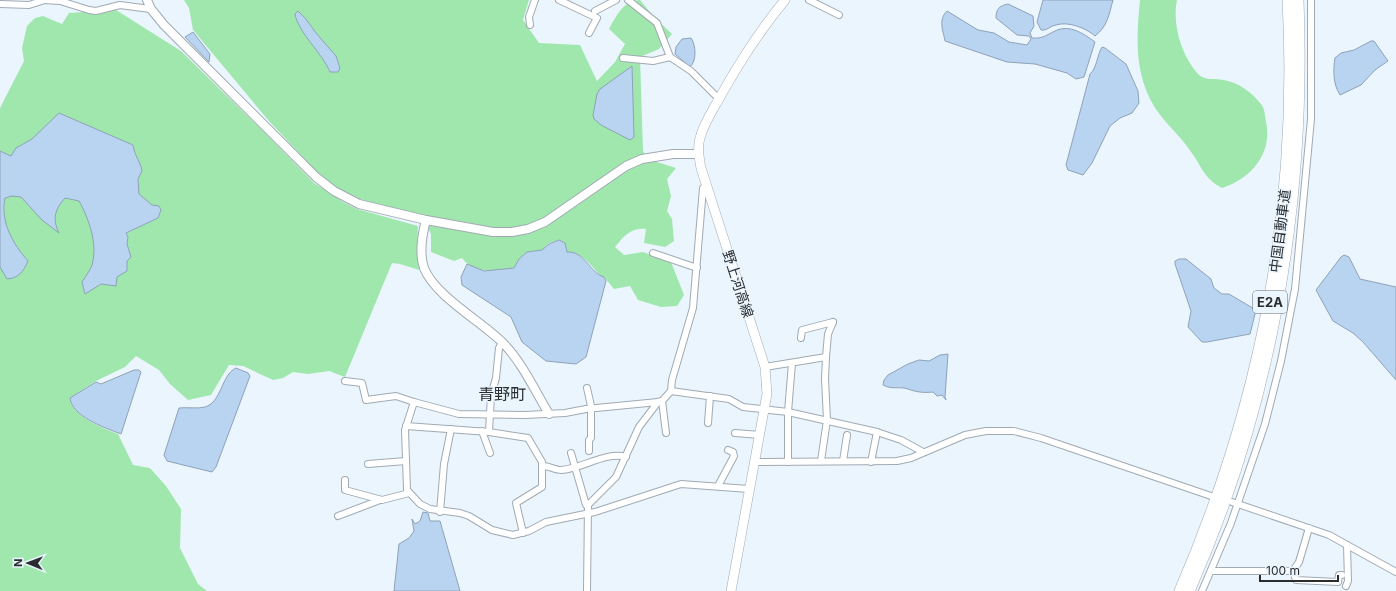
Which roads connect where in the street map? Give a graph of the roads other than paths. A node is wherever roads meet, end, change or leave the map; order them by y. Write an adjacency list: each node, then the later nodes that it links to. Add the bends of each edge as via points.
1 (44, 0): 12 (street, via 30,6); 13 (street, via 60,1 96,11 120,5)
2 (147, 0): 13 (street)
3 (536, 0): 16 (street, via 529,17)
4 (559, 0): 17 (street, via 596,18)
5 (616, 0): 14 (street)
6 (628, 0): 18 (street, via 657,23)
7 (785, 0): 20 (main road, 野上河高線, via 753,41)
8 (809, 0): 15 (street)
9 (1288, 0): 88 (highway, 中国自動車道 / E2A, via 1291,71 1287,168 1280,239 1270,301 1255,373 1227,469)
10 (1298, 0): 89 (highway, 中国自動車道 / E2A, via 1299,124 1288,240 1278,308 1263,375 1239,458 1219,517)
11 (1311, 0): 73 (street, via 1311,119 1295,289 1280,368 1264,424)
12 (0, 4)
13 (150, 9): 23 (street, via 237,99 316,177 334,191 359,204)
14 (595, 11)
15 (839, 15)
16 (530, 26)
17 (589, 33)
18 (670, 57): 19 (street, via 653,61); 20 (street, via 690,71)
19 (623, 58)
20 (719, 99): 21 (main road, 野上河高線, via 699,139)
21 (698, 154): 22 (main road, 野上河高線); 23 (street, via 673,154 626,166 545,222 528,229 493,232)
22 (706, 186): 25 (street, via 703,188); 30 (main road, 野上河高線)
23 (426, 220): 27 (street, via 421,247 424,267 432,282)
24 (653, 252): 25 (street)
25 (697, 268): 33 (street, via 691,321 672,380)
26 (801, 338): 28 (street, via 802,330 833,322 828,334)
27 (502, 342): 40 (street, via 515,358); 41 (street)
28 (826, 357): 29 (street); 42 (street)
29 (792, 363): 30 (street); 39 (street)
30 (765, 367): 38 (main road, 野上河高線, via 767,394)
31 (345, 381): 36 (street, via 362,383 366,400 396,396)
32 (587, 388): 37 (street)
33 (671, 391): 34 (street); 35 (street)
34 (710, 396): 38 (street, via 729,399 743,407); 43 (street)
35 (660, 401): 37 (street); 48 (street); 57 (street, via 639,427)
36 (414, 402): 41 (street, via 459,414); 44 (street)
37 (591, 409): 40 (street); 53 (street)
38 (764, 410): 39 (street); 50 (main road, 野上河高線)
39 (788, 412): 42 (street); 61 (street)
40 (549, 414): 41 (street)
41 (489, 415): 46 (street)
42 (828, 420): 47 (street); 59 (street)
43 (708, 423)
44 (406, 426): 45 (street); 58 (street)
45 (451, 429): 46 (street); 75 (street, via 444,464)
46 (485, 432): 55 (street); 65 (street, via 528,438)
47 (877, 432): 54 (street, via 901,440); 63 (street)
48 (666, 433)
49 (735, 433): 50 (street)
50 (760, 435): 60 (main road, 野上河高線)
51 (847, 435): 62 (street)
52 (728, 450): 68 (street, via 733,452 734,456)
53 (589, 452)
54 (923, 452): 63 (street, via 897,461); 71 (street, via 972,434 1014,430)
55 (490, 453)
56 (571, 453): 66 (street)
57 (626, 457): 66 (street, via 618,456); 74 (street, via 616,476)
58 (406, 461): 64 (street); 70 (street)
59 (821, 461): 61 (street); 62 (street)
60 (755, 462): 61 (street); 69 (main road, 野上河高線)
61 (788, 462)
62 (843, 462): 63 (street)
63 (871, 462)
64 (368, 464)
65 (543, 466): 66 (street, via 562,470); 79 (street, via 542,488 516,504)
66 (574, 467): 74 (street)
67 (345, 480): 72 (street, via 345,490)
68 (718, 486): 69 (street); 76 (street, via 681,484)
69 (749, 489): 87 (main road, 野上河高線)
70 (409, 493): 72 (street); 75 (street, via 420,504)
71 (1211, 496)
72 (380, 500): 77 (street)
73 (1235, 503): 78 (street); 81 (street)
74 (588, 505): 76 (street)
75 (440, 512): 79 (street, via 470,516 492,530 513,535)
76 (588, 513): 79 (street, via 546,522); 86 (street)
77 (338, 516)
78 (1309, 528): 80 (street); 82 (street, via 1299,562)
79 (523, 533)
80 (1348, 545): 83 (street); 85 (street)
81 (1211, 571): 82 (street); 90 (street)
82 (1293, 571): 84 (street, via 1296,580 1338,582 1339,575)
83 (1396, 572)
84 (1342, 575)
85 (1346, 586)
86 (587, 591)
87 (731, 591)
88 (1180, 591)
89 (1189, 591)
90 (1202, 591)

